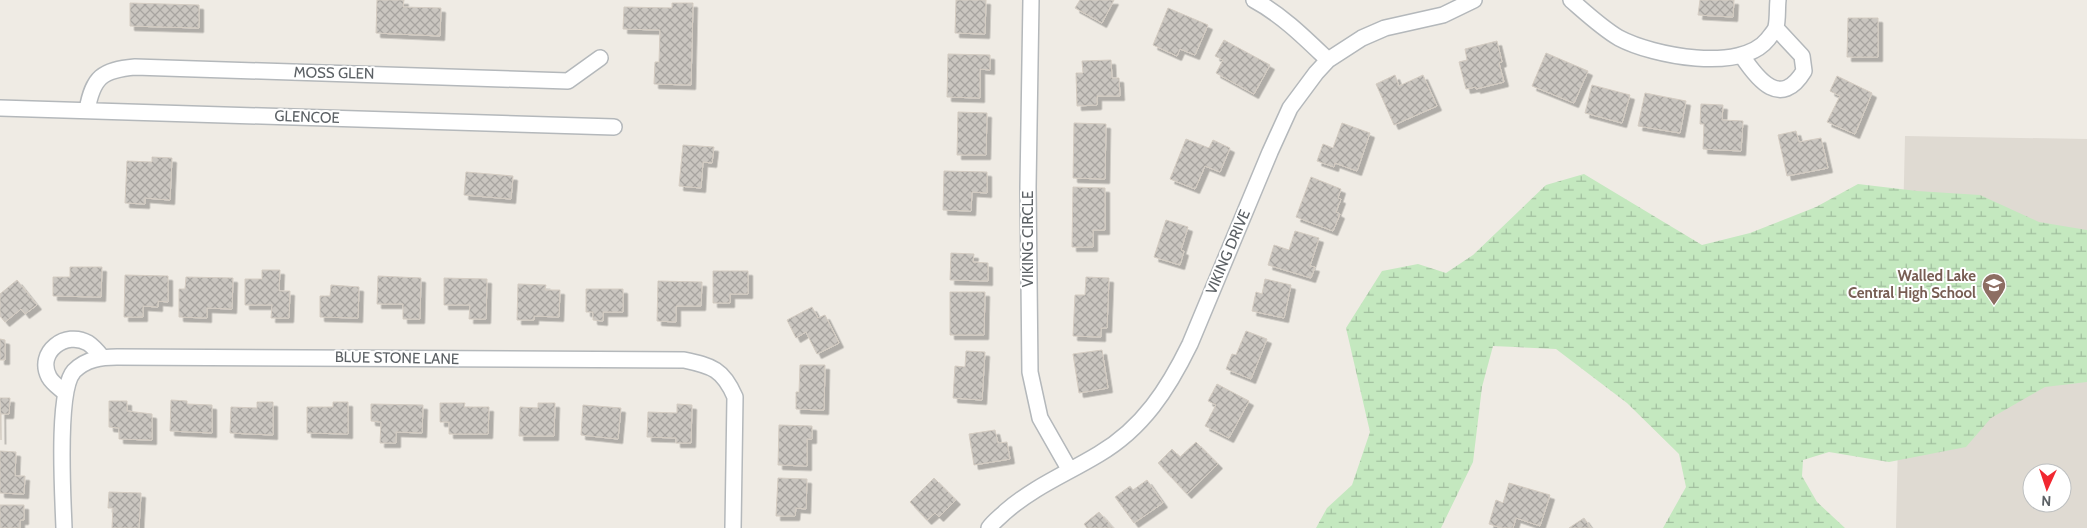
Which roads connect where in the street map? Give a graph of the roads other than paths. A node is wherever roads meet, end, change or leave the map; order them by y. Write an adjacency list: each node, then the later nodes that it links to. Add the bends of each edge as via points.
1 (1031, 0): 15 (street, VIKING CIRCLE, via 1030,372 1040,418)
2 (1254, 0): 9 (street, via 1297,31)
3 (1474, 0): 9 (street, VIKING DRIVE, via 1442,15 1362,38)
4 (1571, 0): 7 (street, via 1620,38 1650,50 1704,59)
5 (1778, 0): 6 (street)
6 (1776, 28): 7 (street, via 1761,48); 7 (street, via 1802,56 1804,71 1797,82 1782,88 1766,86)
7 (1742, 56)
8 (600, 58): 11 (street, MOSS GLEN, via 568,81 135,67 101,75 91,92)
9 (1328, 60): 15 (street, VIKING DRIVE, via 1290,108 1190,344 1164,392 1150,412 1124,436)
10 (0, 108): 11 (street, GLENCOE)
11 (87, 110): 12 (street, GLENCOE)
12 (614, 127)
13 (102, 357): 14 (street, BLUE STONE LANE, via 74,371); 14 (street, via 88,343 75,339 62,341 52,348 47,358 47,370 53,382); 17 (street, BLUE STONE LANE, via 684,360 710,366 722,376 735,397)
14 (65, 393): 16 (street, BLUE STONE LANE)
15 (1069, 469): 18 (street, VIKING DRIVE, via 1019,500)
16 (64, 528)
17 (733, 528)
18 (989, 528)

